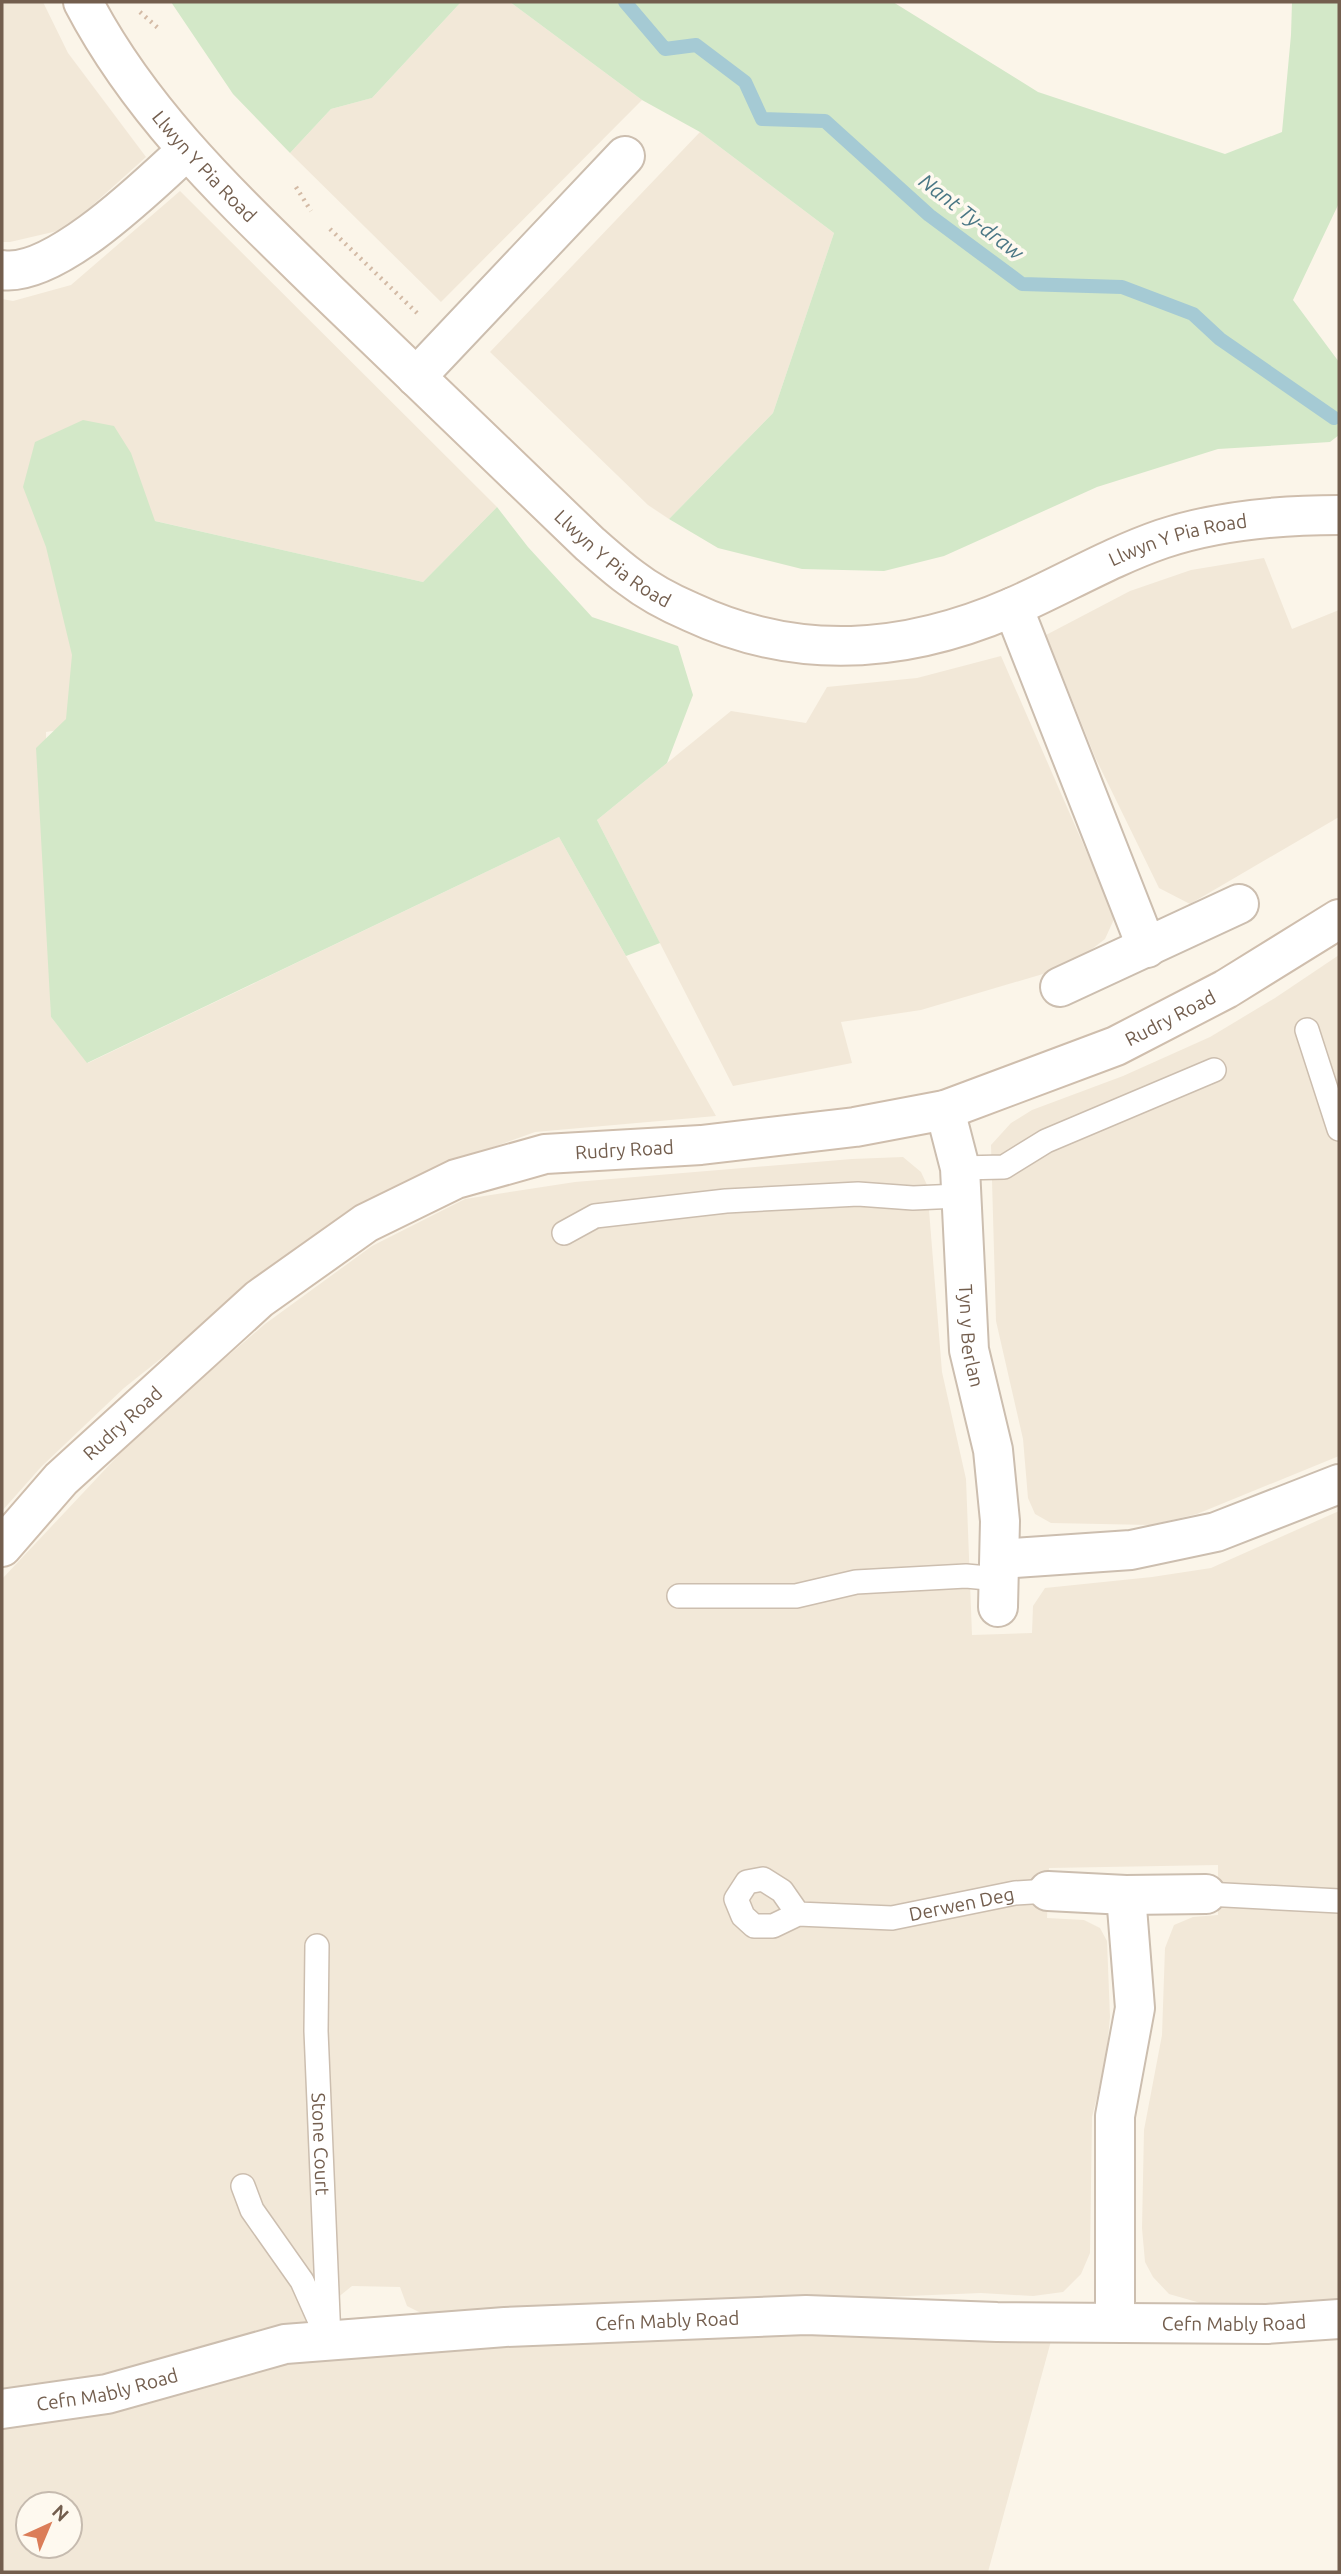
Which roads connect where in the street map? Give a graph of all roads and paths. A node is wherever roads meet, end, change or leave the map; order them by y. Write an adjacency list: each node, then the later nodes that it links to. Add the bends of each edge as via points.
1 (83, 2): 4 (street, Llwyn Y Pia Road, via 142,98)
2 (135, 2): 3 (path)
3 (158, 28)
4 (187, 150): 9 (street, via 106,224 51,258 12,272); 11 (street, Llwyn Y Pia Road)
5 (625, 156): 10 (street)
6 (296, 187): 7 (path)
7 (319, 219)
8 (329, 229): 10 (path)
9 (2, 270)
10 (449, 344): 11 (street)
11 (416, 377): 13 (street, Llwyn Y Pia Road, via 632,579 720,626 806,646 851,647 952,630)
12 (1339, 515): 13 (street, Llwyn Y Pia Road, via 1232,522 1164,539 1109,559)
13 (1013, 607): 16 (street)
14 (1239, 904): 16 (street)
15 (1339, 919): 20 (street, Rudry Road, via 1226,989 1115,1046)
16 (1147, 948): 17 (street)
17 (1060, 986)
18 (1307, 1030): 21 (lane)
19 (1214, 1070): 22 (lane, via 1046,1141 1004,1167)
20 (945, 1110): 22 (street, Tyn y Berlan); 25 (street, Rudry Road, via 855,1127 713,1144 545,1154 456,1179 366,1223 259,1299 61,1479)
21 (1339, 1129)
22 (959, 1182): 23 (lane, via 912,1198 858,1194 726,1201 595,1216); 26 (street, Tyn y Berlan, via 969,1350 993,1450 1000,1521)
23 (564, 1233)
24 (1339, 1484): 26 (street, via 1216,1532)
25 (2, 1547)
26 (999, 1582): 27 (lane, via 966,1576 856,1581 796,1596)
27 (679, 1596)
28 (1048, 1891): 30 (street, Derwen Deg); 32 (lane, Derwen Deg, via 1015,1893 891,1918)
29 (1206, 1894): 30 (street, Derwen Deg); 31 (lane)
30 (1126, 1895): 36 (street, via 1135,2008 1115,2116)
31 (1339, 1901)
32 (798, 1914)
33 (317, 1946): 37 (lane, Stone Court, via 316,2031)
34 (243, 2186): 37 (lane, via 253,2210 302,2281)
35 (1339, 2319): 36 (street, Cefn Mably Road, via 1267,2324)
36 (1115, 2321): 37 (street, Cefn Mably Road, via 806,2315 505,2327)
37 (329, 2340): 38 (street, Cefn Mably Road, via 285,2344 107,2394)
38 (2, 2409)

